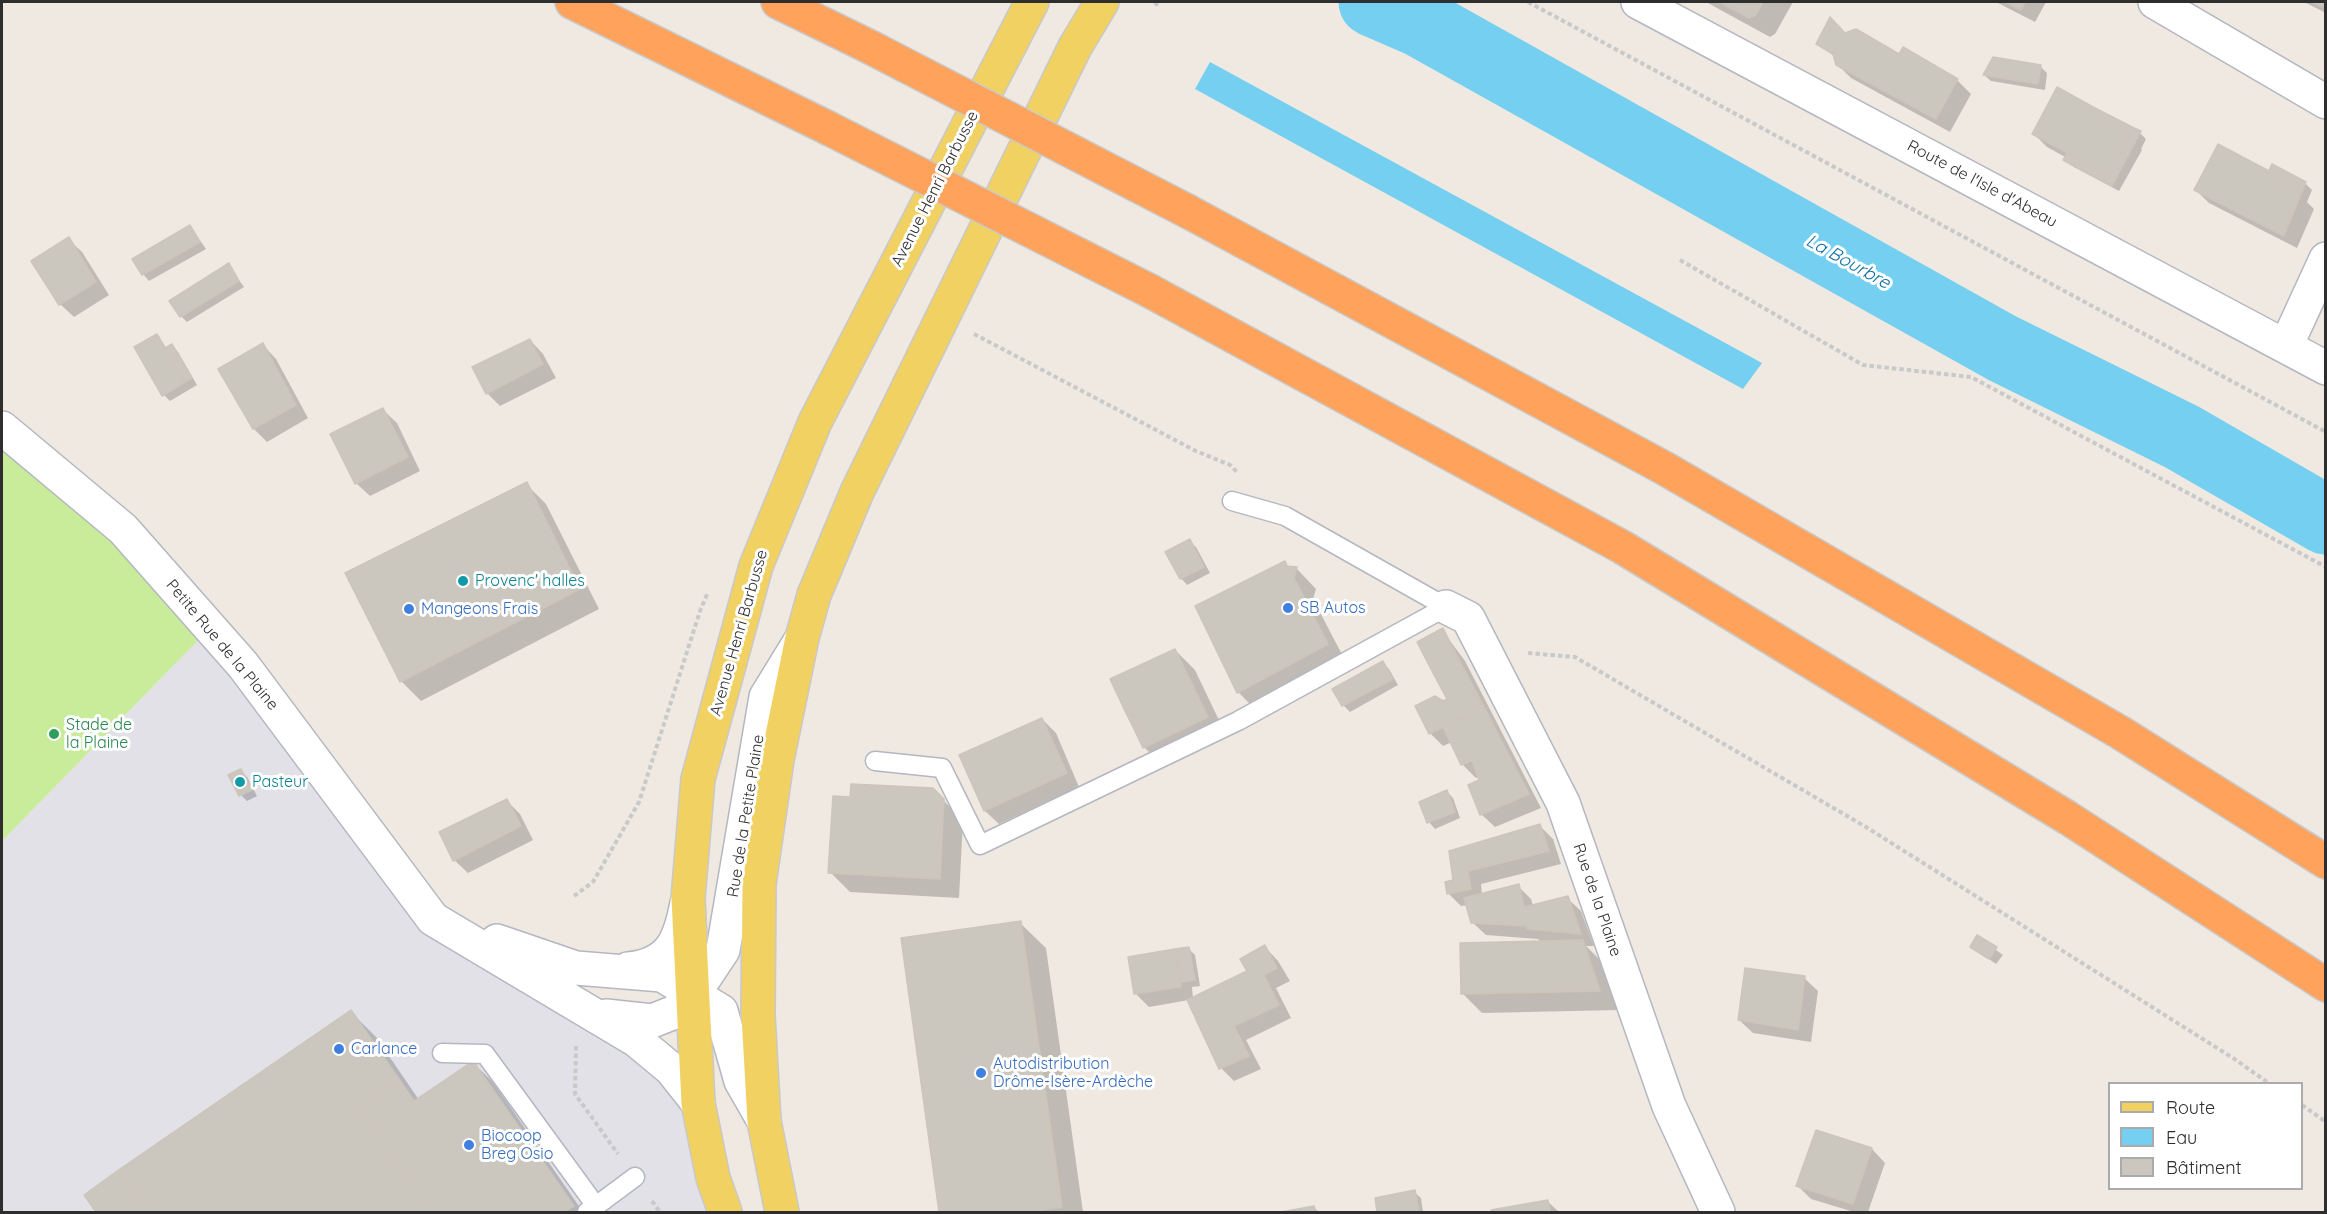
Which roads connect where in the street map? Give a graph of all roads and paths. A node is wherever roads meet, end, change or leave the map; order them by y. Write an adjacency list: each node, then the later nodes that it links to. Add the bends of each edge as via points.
1 (572, 2): 29 (highway, bridge, via 1150,291 1622,547 2068,818)
2 (778, 2): 25 (highway, bridge, via 1189,212 1664,468 2111,727)
3 (1032, 2): 26 (main road, Avenue Henri Barbusse, via 815,422 756,566 698,779)
4 (1102, 2): 13 (main road, via 1075,47)
5 (1155, 2): 9 (path)
6 (1528, 2): 17 (path)
7 (1638, 2): 14 (street, Route de l'Isle d'Abeau)
8 (2154, 2): 10 (street)
9 (1159, 8)
10 (2325, 102)
11 (1680, 260): 20 (path, via 1863,366 1971,377)
12 (2324, 265): 14 (street)
13 (941, 317): 19 (path, via 1196,451 1230,465); 22 (main road, via 857,492 814,596)
14 (2286, 346): 15 (street, Route de l'Isle d'Abeau)
15 (2325, 368)
16 (2, 428): 27 (street, Petite Rue de la Plaine, via 123,529 243,665)
17 (2325, 432)
18 (1232, 501): 19 (lane)
19 (1285, 516): 21 (lane)
20 (2325, 567)
21 (1446, 607): 23 (street, Rue de la Plaine, via 1468,618); 24 (lane, via 1238,721 980,845 942,768)
22 (802, 638): 30 (street, Rue de la Petite Plaine, via 766,698 723,950); 36 (main road, via 777,760 759,884 758,1015)
23 (1486, 650): 33 (path, via 1575,657 1866,827); 43 (street, Rue de la Plaine, via 1563,803 1669,1106)
24 (875, 761)
25 (2325, 862)
26 (688, 898): 28 (street, via 681,934 665,957 641,968); 30 (main road, Avenue Henri Barbusse)
27 (433, 919): 28 (street, via 576,968); 31 (street, Rue de la Petite Plaine)
28 (600, 971): 30 (street, via 662,975)
29 (2325, 985)
30 (693, 995): 31 (street, Rue de la Petite Plaine, via 675,1012 652,1021); 34 (main road, Avenue Henri Barbusse); 36 (street, via 721,1011 741,1081)
31 (587, 1027): 34 (street, Rue de la Petite Plaine, via 636,1040 671,1069); 38 (path, via 575,1094)
32 (441, 1053): 39 (lane, via 485,1054)
33 (2269, 1082)
34 (698, 1103): 41 (main road, Avenue Henri Barbusse, via 713,1178)
35 (2303, 1106): 37 (path)
36 (764, 1121): 42 (main road)
37 (2325, 1122)
38 (635, 1177): 39 (lane); 40 (path)
39 (591, 1209)
40 (660, 1212)
41 (725, 1212)
42 (783, 1212)
43 (1718, 1212)

